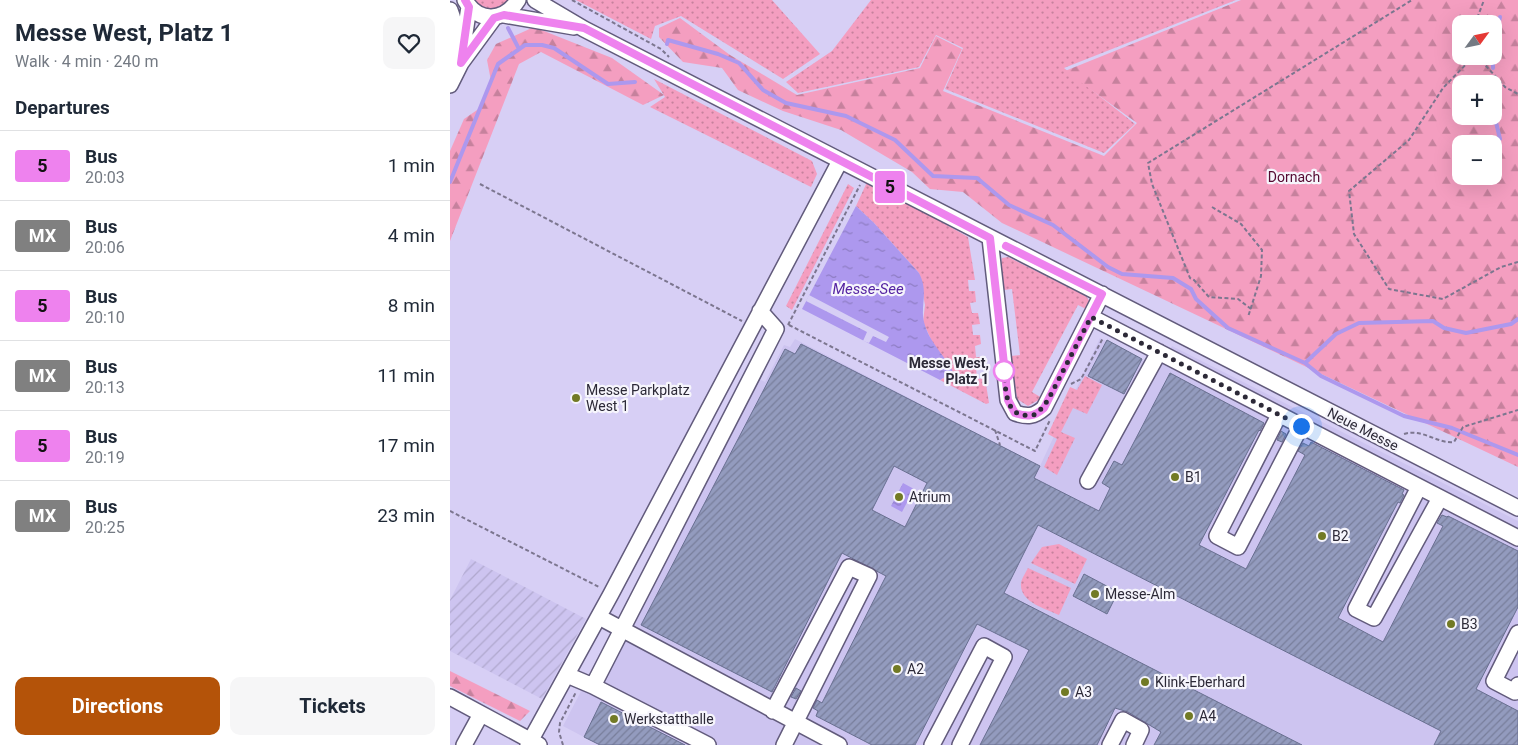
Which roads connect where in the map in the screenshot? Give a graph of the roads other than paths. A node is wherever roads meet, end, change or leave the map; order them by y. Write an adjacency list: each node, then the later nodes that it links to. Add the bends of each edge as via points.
1 (518, 0): 5 (street, via 512,9)
2 (535, 0): 6 (street, Neue Messe)
3 (467, 3): 5 (street, Neue Messe, via 480,15); 7 (street)
4 (450, 10): 7 (street, via 455,20)
5 (499, 16): 6 (street, Neue Messe); 7 (street)
6 (584, 28): 9 (street, Neue Messe)
7 (455, 62): 8 (street)
8 (450, 85)
9 (840, 161): 10 (street, Neue Messe); 12 (street)
10 (990, 238): 11 (street, Neue Messe); 13 (street, via 1008,400 1015,413 1030,416 1044,408)
11 (1102, 294): 13 (street); 20 (street, Neue Messe)
12 (760, 311): 22 (street); 23 (street, via 776,329)
13 (1091, 317): 14 (street)
14 (1159, 352): 15 (street); 17 (street)
15 (1278, 415): 16 (street); 16 (street, via 1217,536 1238,547)
16 (1301, 426): 18 (street)
17 (1088, 481)
18 (1419, 488): 19 (street); 19 (street, via 1356,609 1374,618)
19 (1440, 498): 21 (street)
20 (1518, 508)
21 (1518, 538)
22 (598, 617): 23 (street); 25 (street)
23 (621, 629): 27 (street); 29 (street)
24 (1518, 633): 26 (street, via 1494,681 1515,692)
25 (567, 675): 27 (street); 32 (street)
26 (1518, 685)
27 (593, 686): 34 (street)
28 (450, 697): 30 (street)
29 (773, 710): 31 (street); 31 (street, via 849,567 868,576)
30 (481, 714): 32 (street); 33 (street)
31 (795, 722): 35 (street); 36 (street)
32 (533, 744)
33 (464, 745)
34 (708, 745)
35 (784, 745)
36 (839, 745)
37 (932, 745): 38 (street, via 984,646 1004,657)
38 (960, 745)
39 (1110, 745): 40 (street, via 1123,720 1142,730)
40 (1134, 745)

